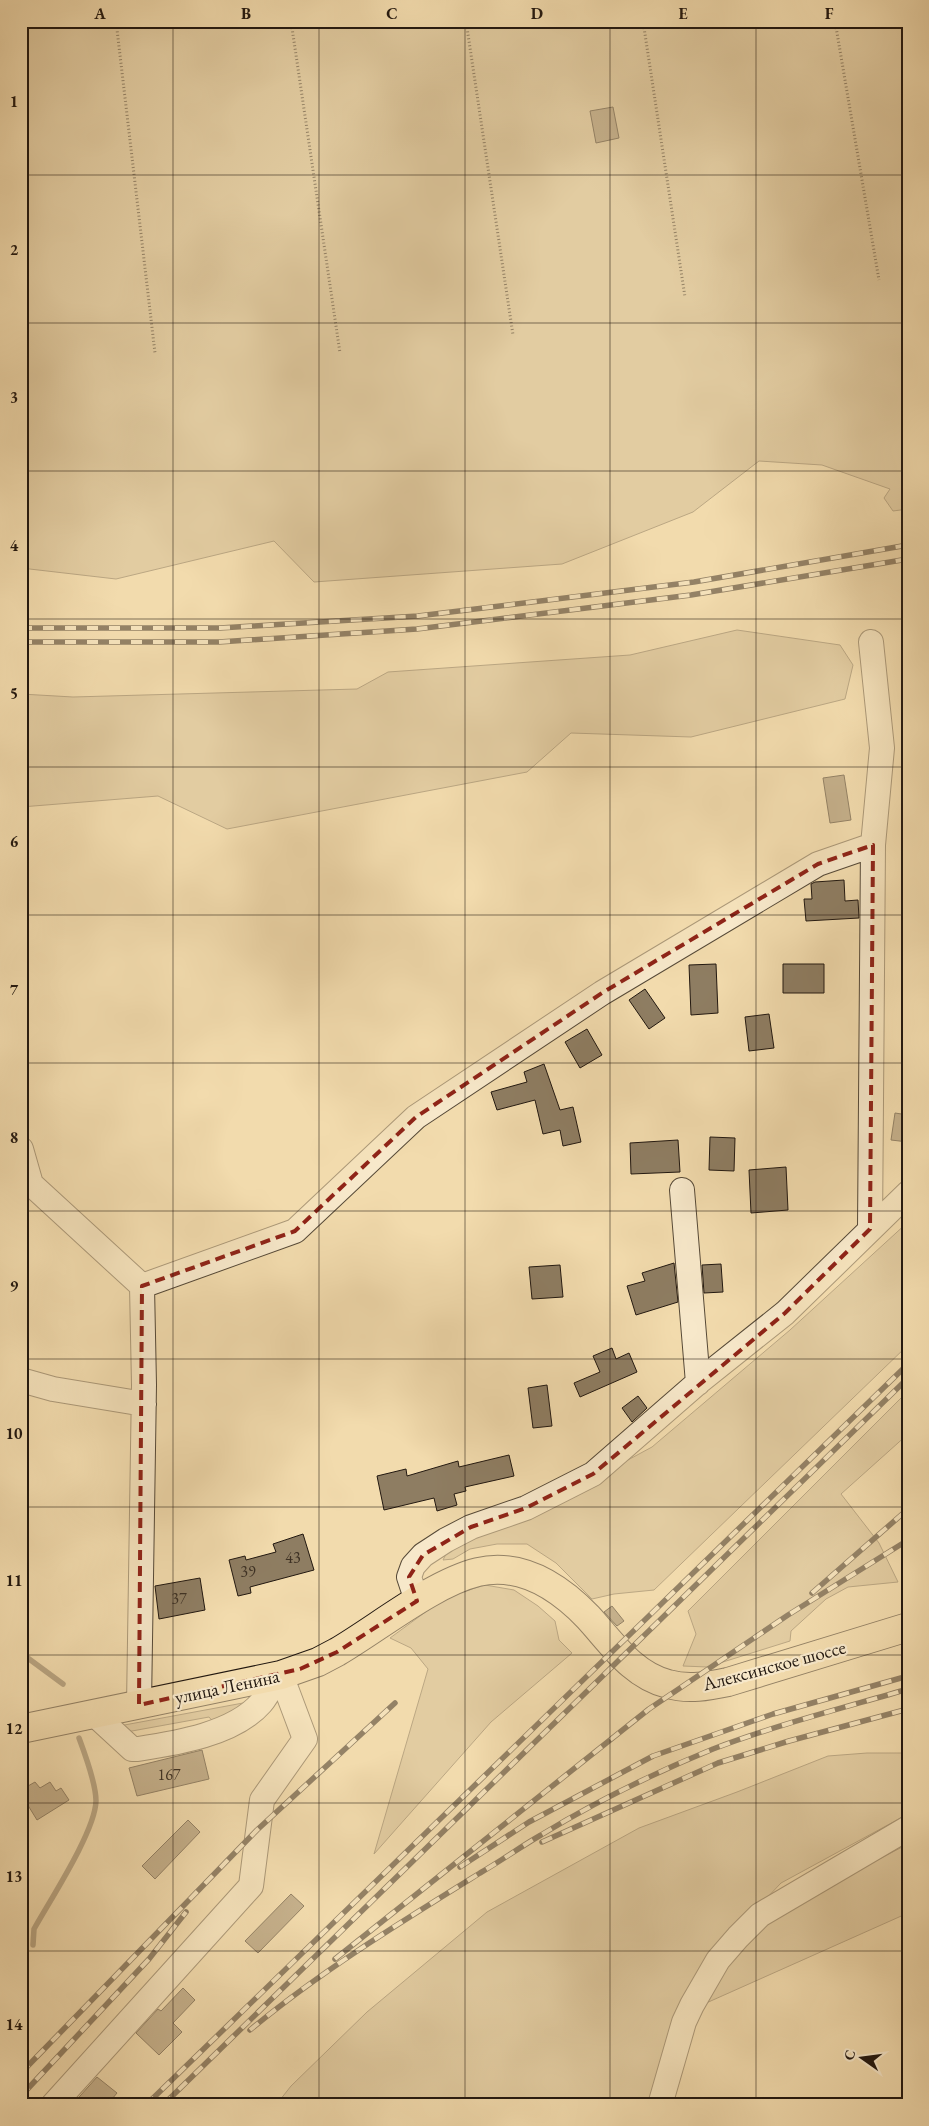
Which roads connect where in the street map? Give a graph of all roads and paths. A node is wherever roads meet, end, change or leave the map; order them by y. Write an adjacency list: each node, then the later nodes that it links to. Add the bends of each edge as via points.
1 (116, 21): 9 (path)
2 (291, 21): 10 (path)
3 (466, 21): 8 (path)
4 (642, 21): 7 (path)
5 (835, 21): 6 (path)
6 (879, 280)
7 (685, 297)
8 (513, 335)
9 (155, 353)
10 (340, 353)
11 (871, 642): 12 (street, via 882,748)
12 (873, 845): 17 (street); 18 (street, via 818,864 602,993 416,1117 295,1231)
13 (21, 1149): 14 (street)
14 (26, 1182): 18 (street)
15 (682, 1190): 20 (street)
16 (908, 1192): 17 (street)
17 (870, 1229): 20 (street, via 785,1313)
18 (142, 1286): 21 (street)
19 (21, 1380): 21 (street, via 53,1389)
20 (698, 1383): 22 (street, via 593,1474 532,1505 471,1527 423,1555 413,1566 409,1577)
21 (144, 1404): 25 (street)
22 (417, 1601): 23 (main road, Алексинское шоссе, via 477,1572 502,1569 535,1576 574,1604 641,1672 667,1684 689,1687 728,1682); 24 (main road, улица Ленина, via 318,1662)
23 (906, 1633)
24 (279, 1676): 25 (main road, улица Ленина); 26 (street, via 254,1710 189,1740 132,1749); 29 (street, via 305,1739 262,1800 251,1886)
25 (139, 1705): 26 (main road, улица Ленина)
26 (94, 1714): 27 (main road, улица Ленина)
27 (21, 1730)
28 (908, 1828): 30 (street, via 760,1915 738,1937 718,1960 684,2022)
29 (54, 2105)
30 (660, 2105)

